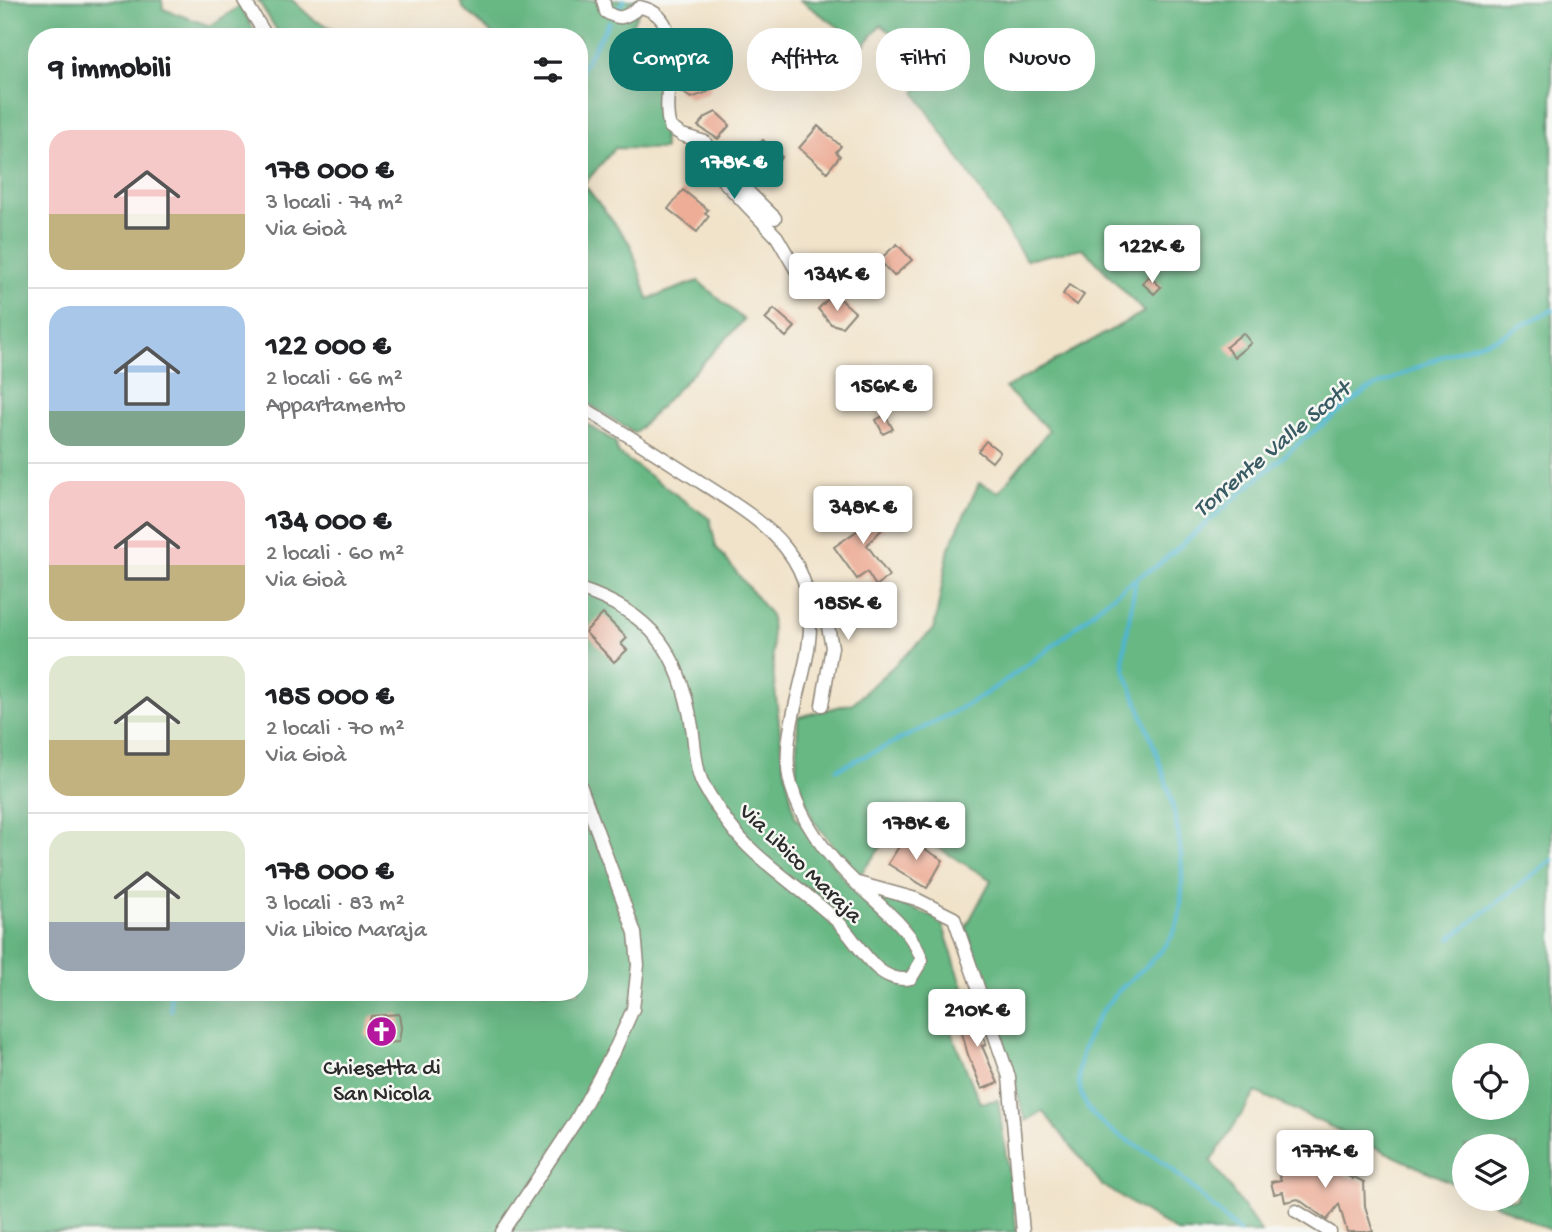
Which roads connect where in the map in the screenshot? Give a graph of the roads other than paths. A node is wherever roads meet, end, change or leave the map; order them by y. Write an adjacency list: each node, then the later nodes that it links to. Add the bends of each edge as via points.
1 (244, 0): 3 (street)
2 (603, 0): 4 (street, via 606,12 616,18 640,7 665,23 671,41 666,101 670,127 705,142)
3 (261, 28)
4 (713, 161): 5 (street); 6 (street, via 720,177 777,237)
5 (775, 218)
6 (799, 275)
7 (588, 411): 9 (street, via 772,531 791,555)
8 (588, 592): 12 (street, Via Libico Maraja, via 641,620 674,661 689,707 701,780 721,814 752,851 838,922 878,969 901,980 911,978 922,960 916,943)
9 (810, 594): 10 (street, via 825,611 832,648); 12 (street, via 809,648 789,745 790,783 810,829)
10 (822, 705)
11 (588, 806): 14 (street, via 635,933 638,965 633,1009 575,1122)
12 (854, 882): 15 (street, via 916,899 954,918 1009,1077)
13 (1296, 1211): 16 (street)
14 (502, 1232)
15 (1023, 1232)
16 (1330, 1232)

